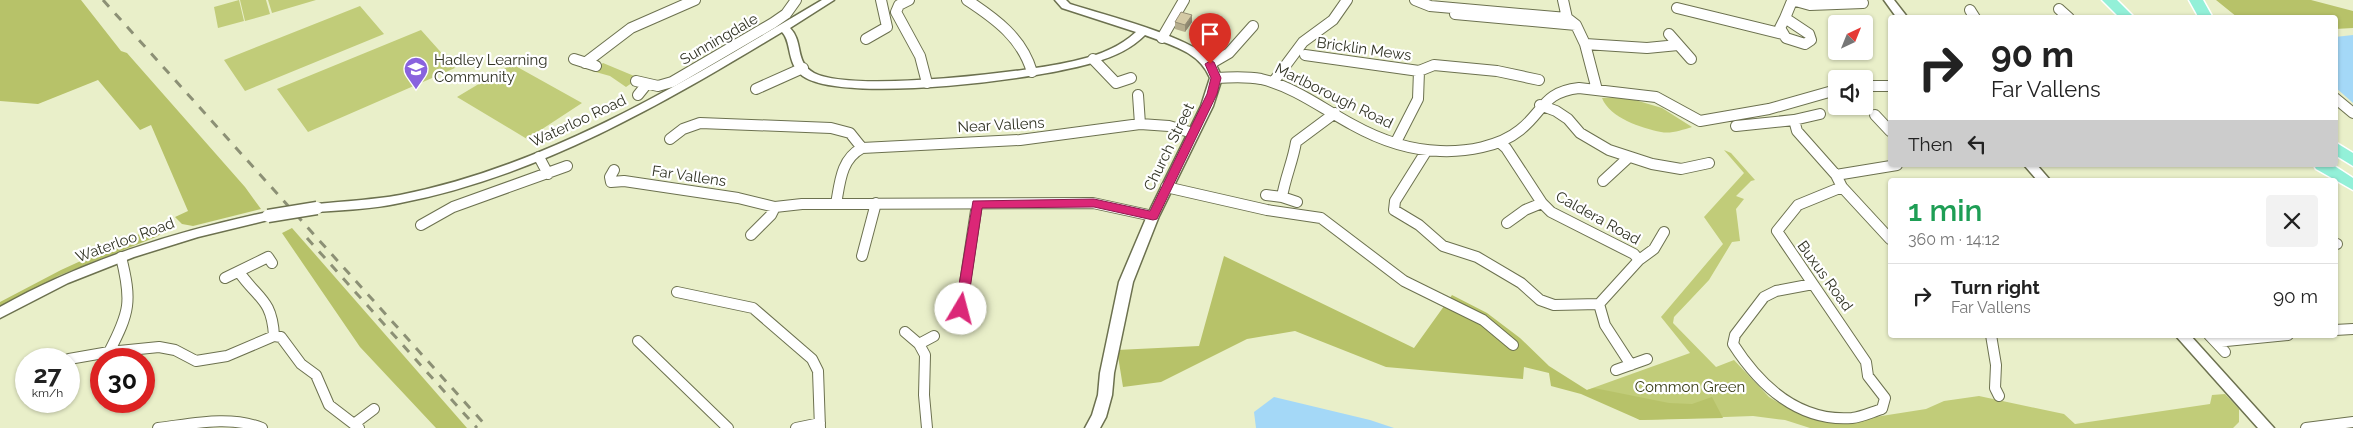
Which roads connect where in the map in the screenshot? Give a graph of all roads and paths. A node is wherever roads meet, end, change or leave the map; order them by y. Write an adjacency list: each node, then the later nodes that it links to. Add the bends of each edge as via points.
1 (695, 0): 40 (street, via 631,28)
2 (796, 0): 52 (street, Sunningdale, via 786,14 725,52 672,82)
3 (828, 0): 28 (street, Waterloo Road)
4 (881, 0): 33 (street, via 888,27)
5 (909, 0): 51 (street, via 899,5 896,12 920,56)
6 (966, 0): 44 (street, via 995,20 1022,46)
7 (1060, 0): 29 (street, via 1066,6)
8 (1184, 0): 32 (street)
9 (1347, 0): 50 (street, via 1333,20 1303,42)
10 (1415, 0): 17 (street)
11 (1563, 0): 24 (street)
12 (1889, 0): 20 (street)
13 (2109, 0): 22 (highway)
14 (2196, 0): 23 (highway)
15 (1792, 1): 16 (street, via 1819,6); 25 (street)
16 (1864, 3)
17 (1430, 6): 24 (street); 26 (street, via 1438,12)
18 (1677, 8): 31 (street)
19 (2059, 9): 21 (street)
20 (1901, 15)
21 (2066, 15)
22 (2125, 15)
23 (2204, 15)
24 (1567, 18): 26 (street)
25 (1785, 18): 31 (street, via 1780,28); 31 (street, via 1809,34 1811,40 1805,44 1792,42)
26 (1576, 25): 34 (street)
27 (1253, 26): 41 (street, via 1229,53)
28 (783, 27): 43 (street, via 792,36 793,54); 77 (street, Waterloo Road, via 606,129)
29 (1143, 31): 32 (street); 38 (street, via 1125,46)
30 (1669, 34): 35 (street)
31 (1783, 34)
32 (1162, 38): 41 (street, via 1192,50)
33 (866, 39)
34 (1585, 44): 35 (street, via 1647,48); 56 (street)
35 (1678, 45): 39 (street)
36 (1305, 55): 45 (street, Bricklin Mews)
37 (574, 59): 40 (street)
38 (1093, 59): 44 (street); 46 (street, via 1116,83)
39 (1691, 59)
40 (585, 62): 42 (street)
41 (1210, 64): 47 (street)
42 (596, 66)
43 (803, 68): 51 (street, via 811,76 830,82); 55 (street)
44 (1032, 72): 51 (street)
45 (1419, 74): 48 (street, Bricklin Mews, via 1434,65); 72 (street, via 1418,99)
46 (1130, 78)
47 (1216, 78): 50 (street, Marlborough Road, via 1249,76); 70 (street, Church Street)
48 (1540, 80)
49 (636, 81): 52 (street, Sunningdale)
50 (1274, 81): 62 (street, Marlborough Road)
51 (927, 83)
52 (646, 85): 58 (street)
53 (1873, 86): 54 (street)
54 (1888, 86)
55 (756, 89)
56 (1597, 90): 57 (street, Marlborough Road, via 1656,97 1700,121 1769,109); 61 (street, Marlborough Road, via 1568,88 1551,95)
57 (1828, 92)
58 (638, 95)
59 (1138, 95): 67 (street)
60 (2338, 100): 63 (street)
61 (1540, 105): 73 (street, Marlborough Road, via 1522,129); 78 (street, via 1568,119 1580,134)
62 (1335, 113): 72 (street, Marlborough Road, via 1374,135); 94 (street, via 1296,142)
63 (2353, 113)
64 (1820, 114): 66 (street)
65 (1875, 115): 69 (street)
66 (1794, 120): 68 (street); 87 (street, via 1797,131)
67 (1140, 124): 70 (street, Near Vallens, via 1169,126); 74 (street, Near Vallens, via 1020,140)
68 (1736, 126)
69 (1888, 129)
70 (1194, 133): 91 (street, Church Street)
71 (670, 139): 74 (street, via 683,124 841,128 856,137)
72 (1396, 142): 76 (street, Marlborough Road)
73 (1499, 142): 76 (street, Marlborough Road, via 1458,151); 96 (street, Caldera Road)
74 (862, 148): 97 (street, via 844,164)
75 (2338, 149): 79 (highway)
76 (1427, 150): 115 (street, via 1395,201 1394,210 1419,225 1443,246 1477,257 1521,283 1540,300 1554,304)
77 (539, 157): 86 (street); 108 (street, Waterloo Road, bridge, via 410,198 268,216 172,238)
78 (1629, 157): 80 (street, via 1681,169); 89 (street)
79 (2353, 161)
80 (1709, 163)
81 (567, 166): 86 (street)
82 (1888, 166): 87 (street)
83 (2032, 167): 88 (street)
84 (2325, 167): 90 (highway)
85 (614, 170): 100 (street, Far Vallens, via 611,182 624,181 738,198)
86 (548, 174): 103 (street, via 430,214)
87 (1836, 175): 92 (street)
88 (2042, 178)
89 (1604, 181)
90 (2353, 185)
91 (1166, 187): 101 (street, Church Street); 129 (street, via 1267,210 1321,218 1404,281 1483,320)
92 (1842, 187): 106 (street); 113 (street, Buxus Road, via 1795,205 1777,231)
93 (1266, 195): 94 (street)
94 (1282, 198): 95 (street)
95 (1297, 202)
96 (1542, 203): 102 (street, Caldera Road); 109 (street, Caldera Road, via 1562,218 1634,254)
97 (836, 204): 98 (street, Far Vallens); 100 (street, Far Vallens)
98 (876, 204): 99 (street, Far Vallens); 107 (street)
99 (977, 204): 101 (street, Far Vallens, via 1094,203); 116 (street)
100 (775, 207): 105 (street)
101 (1153, 216): 146 (street, Church Street, via 1126,282 1105,395)
102 (1507, 223)
103 (421, 225)
104 (1664, 232): 109 (street, Caldera Road, via 1645,259)
105 (751, 235)
106 (1888, 236)
107 (862, 256)
108 (121, 257): 117 (street, Waterloo Road, via 61,282); 130 (street, via 130,304 127,318)
109 (1639, 260): 115 (street, Caldera Road)
110 (272, 263): 111 (street, via 268,257)
111 (239, 272): 112 (street); 121 (street, via 248,287 268,302 274,316)
112 (225, 278)
113 (1815, 284): 113 (street, Buxus Road, via 1776,291 1764,297 1735,335 1733,344 1742,361 1776,396 1799,408 1852,418 1882,409 1885,398 1868,376 1866,362)
114 (676, 292): 140 (street, via 753,308 807,354 818,371)
115 (1599, 304): 134 (street, via 1605,325)
116 (961, 309)
117 (0, 313)
118 (2353, 329): 119 (street)
119 (2338, 330)
120 (905, 332): 128 (street)
121 (274, 336): 131 (street, via 227,356 196,361 175,350); 139 (street, via 281,338 301,364 316,376 329,406)
122 (934, 336): 128 (street)
123 (1992, 338): 136 (street, via 1996,365 1995,388)
124 (2185, 338): 147 (street)
125 (2231, 338): 126 (street)
126 (2212, 339): 132 (street)
127 (638, 341): 143 (street)
128 (919, 344): 145 (street, via 925,354)
129 (1513, 345)
130 (111, 348)
131 (148, 348)
132 (2225, 352)
133 (1647, 359): 134 (street)
134 (1631, 365): 135 (street)
135 (1616, 370)
136 (1999, 396)
137 (374, 409): 139 (street)
138 (2353, 422): 149 (street)
139 (356, 426)
140 (820, 426): 144 (street)
141 (158, 428): 142 (street, via 239,422)
142 (262, 428)
143 (728, 428)
144 (796, 428)
145 (927, 428)
146 (1092, 428)
147 (2267, 428)
148 (2306, 428): 149 (street)
149 (2314, 428)

